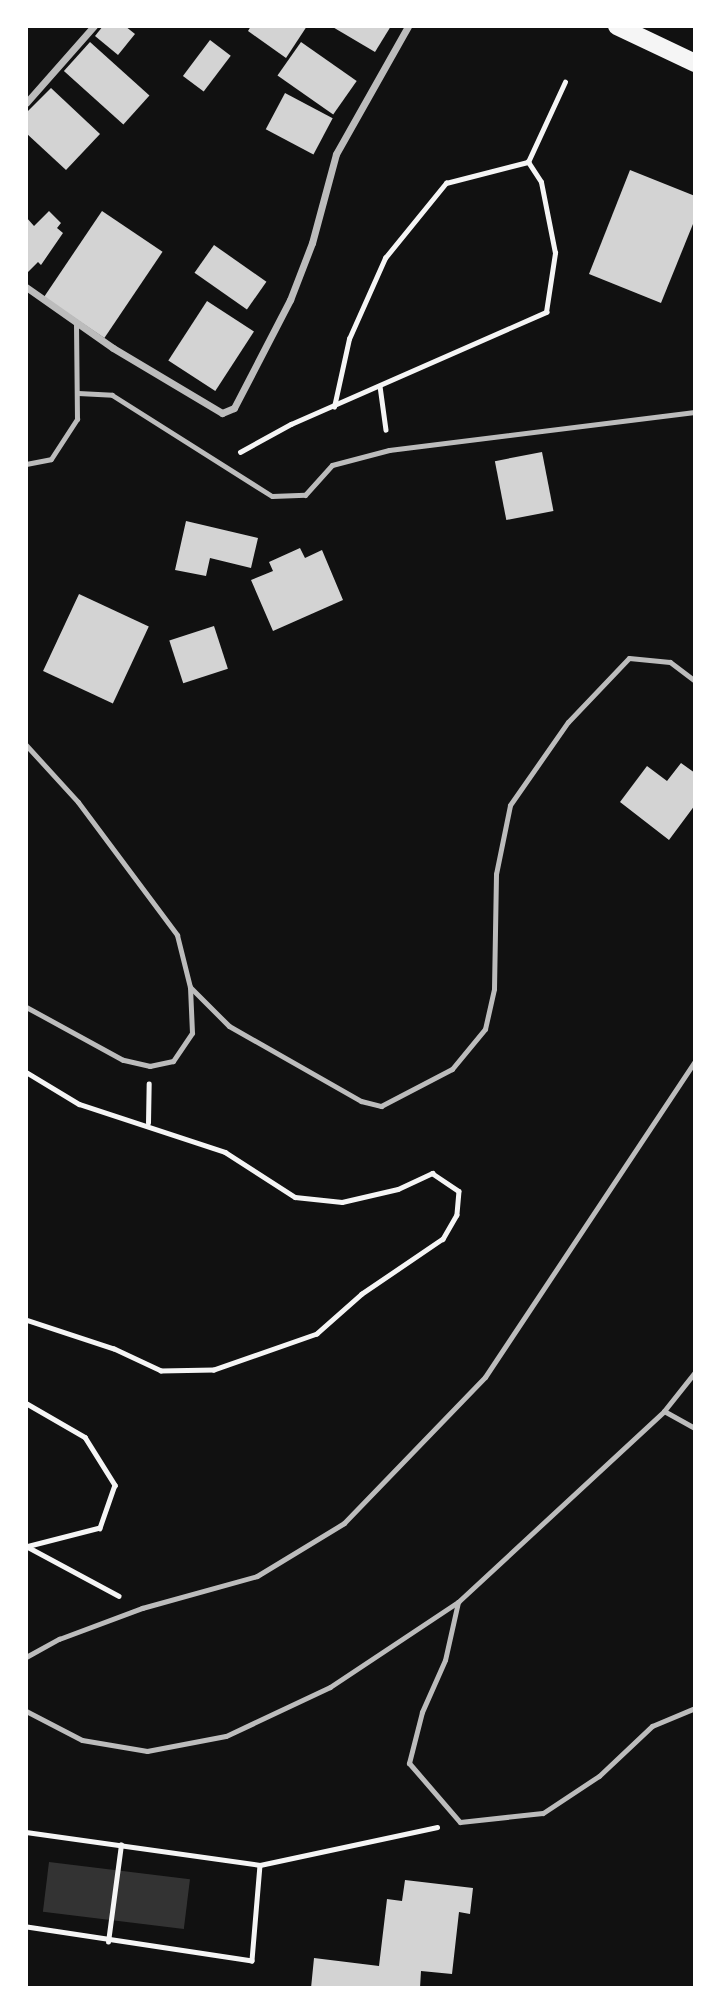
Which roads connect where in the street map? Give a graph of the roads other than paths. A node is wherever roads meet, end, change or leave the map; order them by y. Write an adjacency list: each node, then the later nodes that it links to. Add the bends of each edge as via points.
1 (94, 26): 5 (street)
2 (408, 26): 7 (street, via 336,154 290,300 234,408 222,413)
3 (617, 26): 4 (main road)
4 (695, 63)
5 (26, 103)
6 (26, 287): 7 (street)
7 (76, 323): 8 (lane)
8 (78, 393): 9 (lane, via 111,395 272,496 305,495 332,465 389,450); 10 (lane, via 77,419 51,459)
9 (695, 412)
10 (26, 464)
11 (695, 681): 13 (lane, via 670,662 629,658 568,722 510,806 496,874 495,989 485,1029 452,1069 381,1106 361,1101 229,1026)
12 (26, 745): 13 (lane, via 78,802 177,935)
13 (190, 987): 14 (lane, via 192,1033 173,1061 150,1066 123,1060)
14 (26, 1007)
15 (695, 1061): 20 (lane, via 485,1377 344,1523 257,1576 142,1608 59,1639)
16 (695, 1372): 17 (lane)
17 (664, 1412): 18 (lane); 19 (lane)
18 (695, 1428)
19 (458, 1602): 21 (lane, via 445,1660 422,1712 409,1763 460,1822 543,1813 599,1776 652,1727); 22 (lane, via 330,1687 226,1735 147,1751 82,1740)
20 (26, 1657)
21 (695, 1708)
22 (26, 1712)

